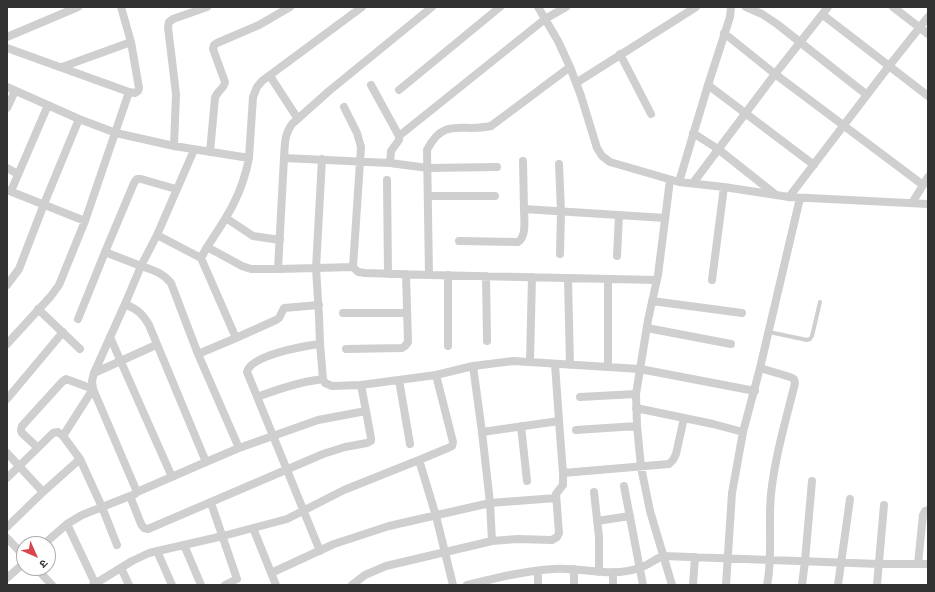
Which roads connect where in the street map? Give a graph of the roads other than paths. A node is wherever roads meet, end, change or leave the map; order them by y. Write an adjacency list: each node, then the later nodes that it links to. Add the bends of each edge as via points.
1 (121, 7): 22 (street)
2 (208, 7): 51 (street, via 169,22 176,94)
3 (290, 7): 54 (street, via 259,25 214,45 213,49 225,82 215,98)
4 (362, 7): 30 (street)
5 (432, 7): 46 (street)
6 (500, 7): 35 (street)
7 (538, 7): 17 (street)
8 (566, 7): 17 (street)
9 (696, 7): 25 (street)
10 (731, 7): 19 (street)
11 (746, 7): 23 (street, via 762,14)
12 (828, 7): 15 (street)
13 (893, 7): 18 (street)
14 (72, 8): 21 (street)
15 (823, 14): 23 (street); 26 (street)
16 (928, 17): 18 (street)
17 (546, 19): 27 (street); 50 (street)
18 (920, 28): 20 (street); 26 (street)
19 (724, 33): 29 (street); 33 (street)
20 (928, 34)
21 (7, 37)
22 (131, 42): 28 (street); 37 (street, via 139,88 135,93)
23 (801, 42): 29 (street); 38 (street)
24 (7, 48): 28 (street)
25 (620, 54): 31 (street); 44 (street)
26 (889, 66): 38 (street); 39 (street)
27 (570, 67): 31 (street); 65 (street, via 491,126 450,128 436,135 427,150)
28 (62, 68): 37 (street)
29 (775, 74): 43 (street); 47 (street)
30 (270, 76): 46 (street); 55 (street, via 257,87 253,97)
31 (576, 83): 69 (street, via 597,148 602,156 610,162)
32 (371, 85): 50 (street)
33 (708, 85): 43 (street); 49 (street)
34 (7, 87): 36 (street)
35 (399, 90)
36 (15, 91): 40 (street); 42 (street)
37 (129, 92): 48 (street)
38 (867, 95): 47 (street)
39 (928, 96)
40 (48, 105): 45 (street); 66 (street)
41 (344, 107): 58 (street, via 360,139)
42 (7, 108)
43 (746, 113): 53 (street); 62 (street)
44 (651, 114)
45 (79, 119): 48 (street); 82 (street)
46 (298, 119): 56 (street, via 285,137)
47 (844, 126): 62 (street); 72 (street)
48 (116, 133): 51 (street); 89 (street)
49 (693, 133): 53 (street); 70 (street)
50 (399, 136): 60 (street, via 391,151)
51 (174, 146): 52 (street)
52 (194, 150): 54 (street); 74 (street)
53 (718, 150): 71 (street); 76 (street)
54 (210, 152): 55 (street)
55 (249, 158): 87 (street, via 246,176)
56 (284, 158): 57 (street); 91 (street)
57 (322, 159): 58 (street); 99 (street)
58 (360, 161): 60 (street); 100 (street)
59 (523, 161): 84 (street)
60 (390, 162): 65 (street)
61 (559, 164): 85 (street)
62 (814, 165): 79 (street)
63 (497, 167): 65 (street)
64 (7, 168): 66 (street)
65 (428, 168): 77 (street)
66 (18, 174): 75 (street)
67 (928, 177): 72 (street)
68 (387, 180): 102 (street)
69 (670, 180): 70 (street); 88 (street)
70 (679, 182): 71 (street)
71 (693, 183): 73 (street)
72 (923, 185): 81 (street)
73 (724, 187): 76 (street); 111 (street)
74 (176, 189): 90 (street); 94 (street, via 137,179)
75 (9, 191): 82 (street)
76 (776, 195): 79 (street)
77 (428, 196): 78 (street); 105 (street)
78 (495, 196)
79 (789, 197): 80 (street)
80 (800, 198): 81 (street); 124 (street)
81 (912, 203): 83 (street)
82 (44, 204): 89 (street); 112 (street, via 19,269)
83 (928, 204)
84 (524, 209): 85 (street); 92 (street, via 524,235 518,242)
85 (560, 212): 86 (street); 95 (street)
86 (619, 215): 88 (street); 96 (street)
87 (226, 218): 91 (street, via 253,236); 93 (street)
88 (665, 218): 110 (street)
89 (85, 221): 117 (street, via 59,285)
90 (157, 235): 97 (street); 98 (street)
91 (280, 240): 101 (street)
92 (459, 241)
93 (207, 247): 97 (street); 101 (street, via 251,269)
94 (105, 252): 98 (street); 121 (street)
95 (560, 254)
96 (617, 256)
97 (201, 258): 126 (street)
98 (141, 266): 115 (street); 135 (street, via 160,273 171,283)
99 (316, 268): 100 (street); 101 (street); 116 (street)
100 (353, 268): 102 (street, via 358,272)
101 (278, 269)
102 (388, 274): 103 (street)
103 (406, 274): 105 (street); 119 (street)
104 (448, 274): 105 (street); 106 (street); 132 (street)
105 (429, 275)
106 (486, 276): 107 (street); 127 (street)
107 (532, 277): 108 (street); 137 (street)
108 (568, 278): 109 (street); 139 (street)
109 (608, 279): 110 (street); 141 (street)
110 (657, 280): 113 (street)
111 (712, 280)
112 (7, 285)
113 (652, 301): 120 (street); 122 (street)
114 (820, 302): 124 (lane, via 810,339)
115 (125, 304): 125 (street); 131 (street, via 137,309 143,316)
116 (319, 305): 126 (street, via 284,308 276,320); 129 (street)
117 (38, 308): 123 (street); 128 (street)
118 (343, 313): 119 (street)
119 (407, 313): 134 (street, via 406,346)
120 (742, 313)
121 (78, 319)
122 (647, 328): 130 (street); 142 (street)
123 (63, 332): 133 (street); 154 (street)
124 (768, 332): 143 (street)
125 (110, 337): 136 (street); 144 (street)
126 (236, 338): 135 (street)
127 (487, 341)
128 (7, 344)
129 (320, 344): 146 (street); 153 (street, via 273,354 251,364 247,372)
130 (732, 344)
131 (156, 345): 136 (street); 172 (street)
132 (448, 346)
133 (80, 348)
134 (346, 350)
135 (198, 354): 168 (street)
136 (121, 361): 144 (street); 178 (street)
137 (530, 362): 138 (street); 140 (street)
138 (555, 364): 139 (street); 158 (street)
139 (570, 365): 141 (street)
140 (473, 366): 145 (street); 162 (street)
141 (608, 367): 142 (street)
142 (640, 368): 150 (street); 151 (street)
143 (760, 368): 150 (street); 212 (street, via 790,377 795,383 776,457)
144 (94, 373): 149 (street)
145 (436, 375): 147 (street); 171 (street, via 453,442 452,446)
146 (323, 379): 148 (street, via 332,386); 153 (street, via 283,387)
147 (399, 380): 148 (street); 166 (street)
148 (361, 385): 156 (street)
149 (94, 389): 164 (street); 167 (street, via 66,379 62,382 22,426 22,433); 184 (street)
150 (755, 391): 163 (street)
151 (636, 394): 152 (street); 155 (street)
152 (580, 397)
153 (257, 398): 165 (street)
154 (7, 399)
155 (636, 408): 157 (street); 160 (street)
156 (366, 411): 165 (street, via 318,420); 175 (street, via 370,441 323,454)
157 (684, 418): 163 (street); 174 (street, via 673,460 669,464)
158 (559, 421): 159 (street); 176 (street)
159 (521, 426): 162 (street); 179 (street)
160 (637, 426): 161 (street); 174 (street)
161 (576, 430)
162 (482, 432): 188 (street)
163 (743, 432): 211 (street, via 732,493)
164 (64, 436): 167 (street, via 58,432 53,433); 170 (street)
165 (274, 436): 168 (street); 175 (street)
166 (410, 444)
167 (37, 448): 173 (street)
168 (239, 448): 172 (street)
169 (8, 456): 173 (street)
170 (80, 459): 182 (street); 190 (street)
171 (419, 460): 192 (street, via 344,490); 193 (street)
172 (206, 462): 178 (street)
173 (19, 466): 177 (street); 182 (street)
174 (641, 467): 176 (street); 209 (street)
175 (287, 468): 187 (street); 192 (street)
176 (563, 473): 185 (street, via 563,485)
177 (7, 478)
178 (172, 478): 184 (street)
179 (527, 481)
180 (812, 481): 213 (street)
181 (624, 486): 194 (street)
182 (43, 492): 197 (street)
183 (594, 492): 195 (street)
184 (133, 494): 187 (street, via 142,524 148,529); 190 (street)
185 (556, 498): 188 (street); 202 (street, via 559,533 557,537 552,540)
186 (850, 499): 214 (street)
187 (211, 503): 200 (street)
188 (490, 503): 193 (street); 202 (street)
189 (884, 505): 215 (street)
190 (102, 507): 196 (street); 203 (street)
191 (928, 510): 216 (street, via 923,515)
192 (304, 511): 198 (street, via 287,519); 207 (street)
193 (436, 516): 207 (street, via 389,526); 208 (street)
194 (630, 516): 195 (street); 219 (street)
195 (598, 521): 223 (street)
196 (67, 524): 199 (street); 230 (street)
197 (7, 527)
198 (253, 528): 200 (street); 225 (street)
199 (53, 536)
200 (223, 536): 204 (street); 228 (street)
201 (7, 538): 205 (street)
202 (492, 541): 208 (street)
203 (117, 545)
204 (184, 545): 206 (street); 234 (street)
205 (16, 548)
206 (157, 551): 218 (street); 233 (street)
207 (320, 551): 225 (street)
208 (446, 552): 237 (street, via 386,566 365,575); 238 (street)
209 (663, 556): 210 (street); 219 (street); 244 (street)
210 (695, 557): 211 (street); 245 (street)
211 (728, 558): 212 (street); 246 (street)
212 (769, 560): 213 (street); 247 (street)
213 (805, 561): 214 (street); 248 (street)
214 (841, 563): 215 (street); 249 (street)
215 (879, 564): 216 (street); 250 (street)
216 (918, 564): 217 (street)
217 (928, 564)
218 (121, 568): 230 (street); 232 (street)
219 (639, 568): 224 (street); 243 (street)
220 (574, 569): 222 (street, via 554,568); 223 (street); 241 (street)
221 (16, 570): 227 (street)
222 (538, 571): 229 (street, via 516,573); 240 (street)
223 (599, 572): 224 (street)
224 (613, 572): 242 (street)
225 (271, 573): 236 (street)
226 (44, 576): 231 (street)
227 (7, 578)
228 (238, 582): 235 (street)
229 (482, 583): 239 (street)
230 (94, 584)
231 (52, 585)
232 (129, 585)
233 (172, 585)
234 (201, 585)
235 (225, 585)
236 (276, 585)
237 (352, 585)
238 (453, 585)
239 (467, 585)
240 (538, 585)
241 (574, 585)
242 (613, 585)
243 (642, 585)
244 (672, 585)
245 (693, 585)
246 (726, 585)
247 (767, 585)
248 (802, 585)
249 (838, 585)
250 (877, 585)

